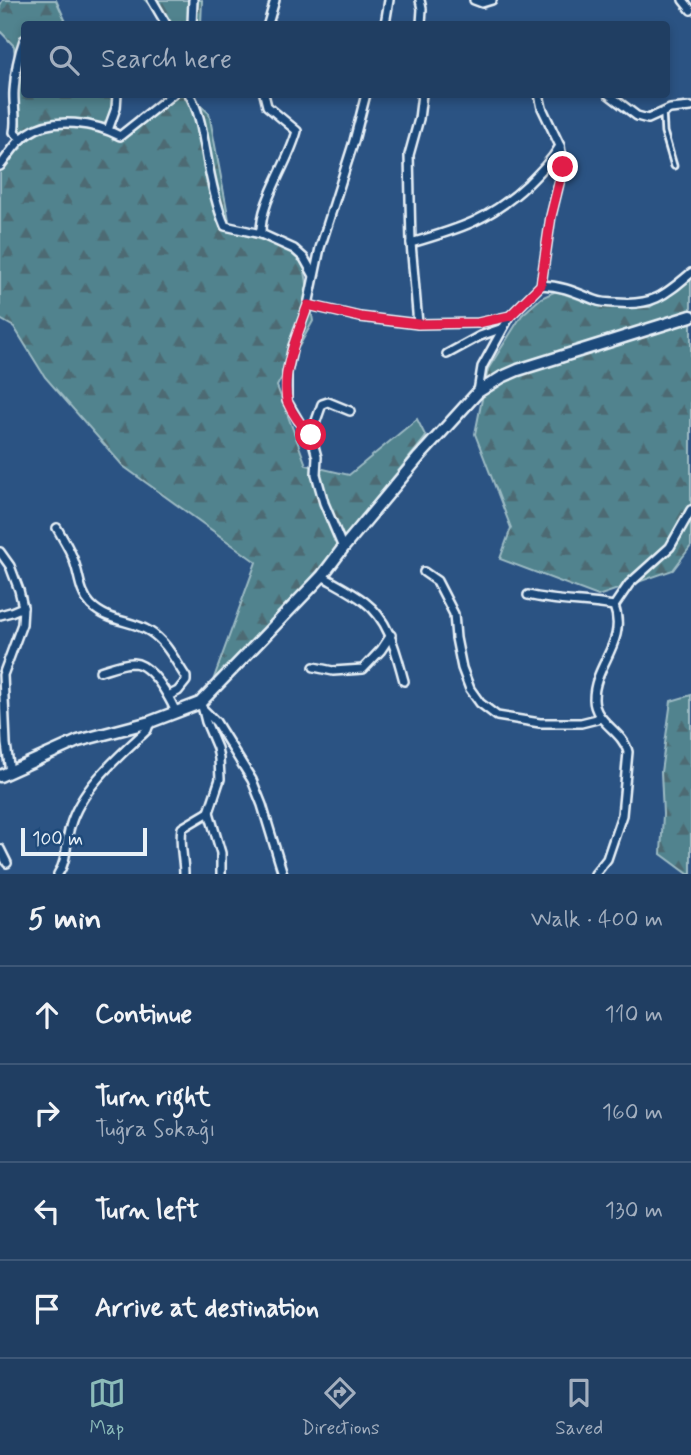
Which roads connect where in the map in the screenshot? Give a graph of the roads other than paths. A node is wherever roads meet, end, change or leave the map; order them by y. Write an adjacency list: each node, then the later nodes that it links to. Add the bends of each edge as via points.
1 (152, 0): 10 (street)
2 (193, 0): 11 (street)
3 (275, 0): 12 (street)
4 (389, 0): 13 (street)
5 (420, 0): 14 (street)
6 (474, 0): 7 (street)
7 (492, 0)
8 (683, 0): 9 (street)
9 (691, 10)
10 (164, 21)
11 (192, 21)
12 (269, 21)
13 (386, 21)
14 (421, 21)
15 (21, 48): 27 (street, via 13,93 14,132)
16 (117, 98): 26 (street)
17 (167, 98): 26 (street, via 123,135)
18 (190, 98): 31 (street, via 200,117 225,226)
19 (265, 98): 31 (street, via 267,106 297,131 267,203)
20 (365, 98): 34 (street)
21 (422, 98): 32 (street, via 410,155)
22 (540, 98): 28 (street)
23 (613, 98): 25 (street, via 637,116 648,119)
24 (691, 107): 25 (street)
25 (663, 113): 30 (lane)
26 (108, 130): 27 (street, via 58,122)
27 (22, 139): 29 (street)
28 (559, 146): 32 (street, via 550,163 492,214); 35 (street, via 563,167)
29 (0, 166)
30 (674, 166)
31 (261, 234): 34 (street, via 294,249)
32 (411, 243): 39 (street)
33 (691, 272): 35 (street, via 648,303 598,302 558,286)
34 (313, 275): 36 (street)
35 (541, 285): 37 (street)
36 (308, 305): 39 (street); 44 (street, via 290,359 287,401)
37 (510, 316): 39 (street, via 478,323); 40 (street)
38 (691, 316): 42 (street, via 518,370)
39 (418, 324)
40 (503, 327): 41 (street); 42 (street, via 482,367)
41 (447, 354)
42 (478, 392): 47 (street)
43 (350, 411): 44 (street, via 322,404)
44 (311, 435): 47 (street, via 324,503)
45 (691, 510): 52 (street, via 670,547 629,584)
46 (57, 528): 59 (street, via 88,602 109,618 151,632 167,648 186,677 178,691)
47 (343, 548): 50 (street)
48 (0, 552): 53 (street, via 10,566)
49 (424, 572): 62 (street, via 437,581 454,614 462,668 480,703 497,716 540,723)
50 (321, 576): 55 (street, via 367,603); 60 (street)
51 (528, 595): 52 (street)
52 (614, 606): 62 (street, via 618,624 614,644 594,689)
53 (23, 607): 54 (street); 64 (street, via 22,624 3,675)
54 (0, 614)
55 (391, 635): 56 (street, via 363,669); 58 (street)
56 (314, 667)
57 (100, 671): 59 (street, via 138,664)
58 (404, 681)
59 (168, 696): 61 (street)
60 (202, 706): 61 (street); 65 (street, via 220,770); 71 (street, via 252,780)
61 (176, 712): 63 (street)
62 (601, 718): 72 (street, via 628,752 622,815 607,859)
63 (150, 722): 64 (street, via 78,741); 68 (street, via 76,810)
64 (5, 774)
65 (209, 812): 69 (street, via 182,828); 70 (street, via 221,853)
66 (0, 849): 67 (street)
67 (7, 863)
68 (60, 873)
69 (184, 874)
70 (221, 874)
71 (283, 874)
72 (595, 874)

